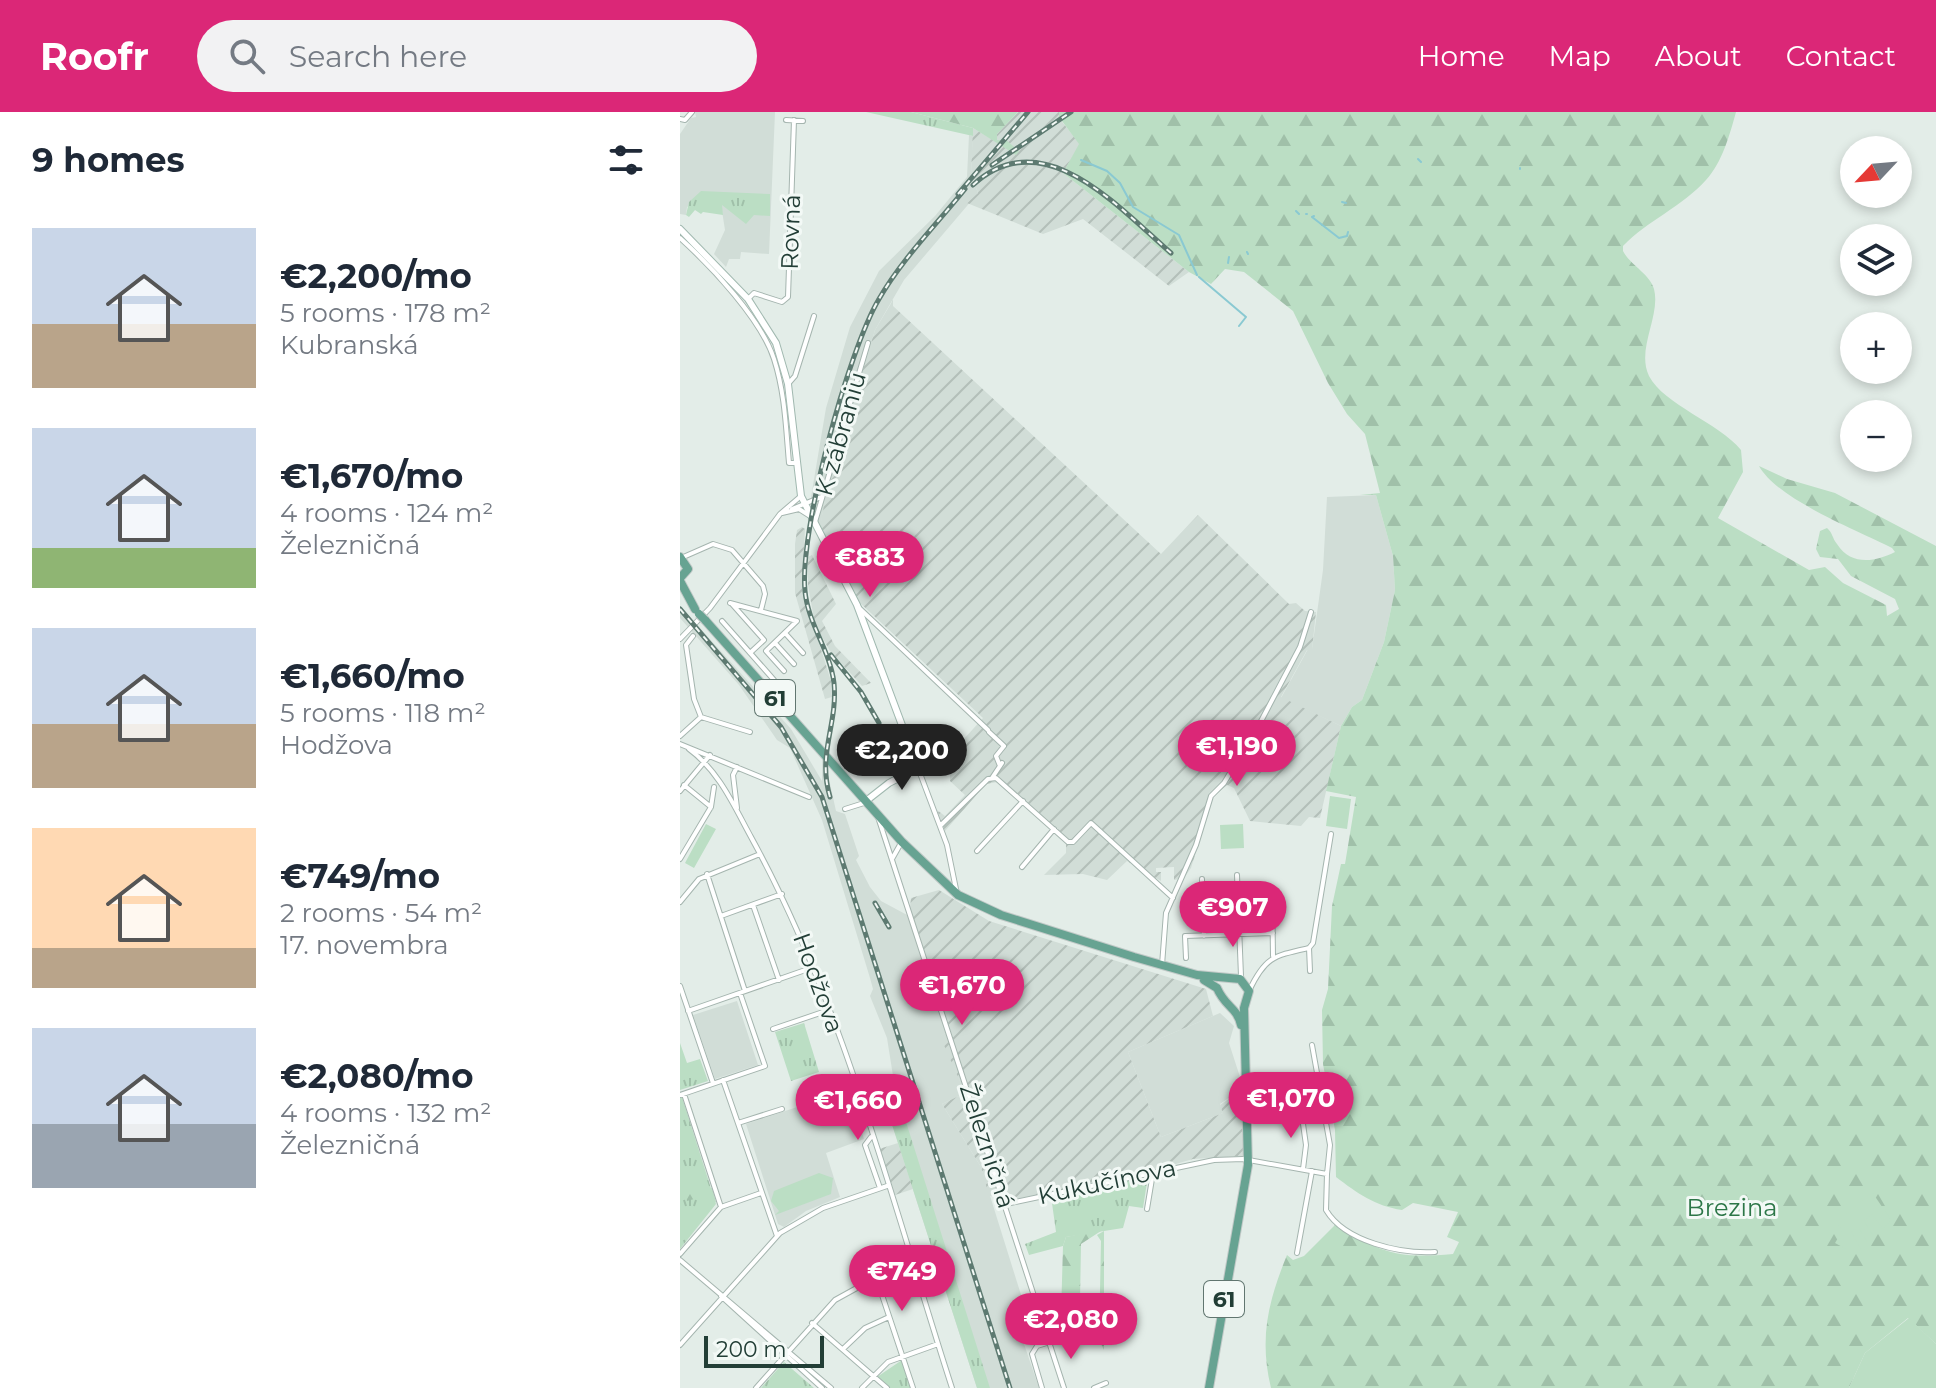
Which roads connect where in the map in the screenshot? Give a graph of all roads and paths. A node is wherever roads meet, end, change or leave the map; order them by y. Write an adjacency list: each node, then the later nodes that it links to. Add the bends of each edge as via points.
1 (692, 112): 2 (street)
2 (680, 119)
3 (786, 120): 4 (street)
4 (794, 120): 5 (street); 13 (street, Rovná, via 788,297 782,302 754,293)
5 (803, 121)
6 (680, 229): 8 (street)
7 (680, 238): 8 (street)
8 (688, 240): 9 (street); 10 (street)
9 (717, 265): 10 (street); 11 (street)
10 (711, 271): 12 (street)
11 (741, 292): 12 (street); 13 (street)
12 (735, 298): 15 (street)
13 (748, 299): 15 (street)
14 (814, 316): 17 (street)
15 (762, 324): 17 (street)
16 (868, 343): 18 (street, K zábraniu)
17 (786, 389): 19 (street)
18 (823, 496): 19 (street); 23 (street, K zábraniu)
19 (802, 500): 20 (street); 21 (street); 22 (street)
20 (792, 509): 21 (street); 22 (street)
21 (780, 514): 26 (street)
22 (810, 516): 23 (street)
23 (814, 524): 29 (street)
24 (694, 553): 25 (street); 26 (street, via 719,545); 27 (street)
25 (680, 558): 27 (main road)
26 (744, 564): 31 (street, via 765,590); 37 (street)
27 (688, 565): 28 (main road, 61)
28 (682, 584): 58 (main road, 61, via 700,614)
29 (857, 605): 52 (street); 53 (street, via 1004,746)
30 (751, 607): 31 (street); 33 (street); 33 (street, via 730,603)
31 (761, 610): 35 (street, via 799,621)
32 (1311, 612): 80 (street, via 1300,647 1259,725 1211,796)
33 (740, 614): 39 (street, via 764,640)
34 (722, 621): 39 (street)
35 (785, 633): 38 (street); 40 (street)
36 (693, 636): 44 (street, via 686,645)
37 (680, 639)
38 (775, 643): 41 (street); 42 (street, via 766,651)
39 (750, 653): 43 (street)
40 (803, 653)
41 (794, 664)
42 (784, 671)
43 (774, 680)
44 (701, 717): 45 (street); 46 (street)
45 (750, 732)
46 (680, 736)
47 (680, 744): 48 (street)
48 (689, 749): 49 (street); 50 (street, Hodžova)
49 (710, 755): 50 (street); 51 (street)
50 (704, 762): 54 (street); 63 (street, Hodžova)
51 (737, 767): 57 (street); 63 (street, Hodžova)
52 (918, 768): 58 (street); 64 (street)
53 (992, 778): 59 (street); 64 (street)
54 (684, 785): 56 (street); 60 (street)
55 (714, 787): 60 (street)
56 (680, 791)
57 (809, 797)
58 (866, 801): 61 (street); 62 (main road, 61)
59 (1023, 801): 65 (street); 68 (street)
60 (711, 807): 70 (street)
61 (845, 809)
62 (877, 814): 67 (main road, 61); 71 (street, Železničná)
63 (739, 815): 69 (street, Hodžova)
64 (940, 826): 78 (street)
65 (1054, 829): 72 (street); 80 (street, via 1073,842 1091,823)
66 (1331, 834): 92 (street)
67 (902, 842): 71 (street); 78 (main road, 61)
68 (977, 851)
69 (760, 854): 73 (street); 77 (street, Hodžova)
70 (680, 859)
71 (892, 859): 129 (street, Železničná)
72 (1022, 867)
73 (707, 874): 83 (street); 86 (street)
74 (1237, 875): 81 (street)
75 (1202, 879): 82 (street)
76 (1272, 889): 79 (street)
77 (782, 894): 84 (street); 96 (street, Hodžova)
78 (958, 895): 95 (main road, 61, via 1001,915)
79 (1272, 897): 81 (street); 85 (street)
80 (1173, 898): 95 (street, via 1163,924)
81 (1239, 898): 82 (street); 87 (street)
82 (1202, 899): 88 (street)
83 (680, 902)
84 (753, 905): 86 (street); 100 (street)
85 (1272, 914): 87 (street); 89 (street)
86 (721, 916): 104 (street)
87 (1239, 916): 88 (street); 90 (street)
88 (1203, 917): 91 (street)
89 (1273, 933): 90 (street); 93 (street)
90 (1239, 934): 91 (street); 101 (street)
91 (1204, 936): 94 (street, via 1185,936)
92 (1309, 948): 93 (street); 97 (street)
93 (1273, 956): 98 (street)
94 (1186, 958)
95 (1162, 965): 99 (main road, 61)
96 (814, 967): 100 (street); 107 (street, Hodžova)
97 (1310, 971)
98 (1256, 974): 101 (street); 101 (street)
99 (1203, 977): 101 (main road, 61); 102 (main road, 61); 105 (main road, 61, via 1214,985)
100 (779, 980): 104 (street)
101 (1244, 982): 102 (main road, 61); 106 (main road, 61)
102 (1229, 983): 105 (main road)
103 (680, 986): 108 (street)
104 (743, 992): 108 (street); 112 (street, via 765,1066)
105 (1219, 999): 106 (main road, 61); 109 (main road, 61)
106 (1240, 1005): 109 (main road, 61)
107 (829, 1010): 110 (street); 114 (street, Hodžova)
108 (688, 1011): 113 (street)
109 (1243, 1028): 121 (main road, 61)
110 (773, 1029)
111 (1312, 1045): 125 (street, via 1330,1145)
112 (723, 1080): 113 (street); 119 (street)
113 (713, 1083): 115 (street)
114 (854, 1085): 116 (street); 120 (street, Hodžova)
115 (682, 1094): 130 (street)
116 (829, 1094)
117 (782, 1109): 119 (street)
118 (1301, 1110): 122 (street)
119 (738, 1123): 128 (street)
120 (871, 1137): 126 (street, Hodžova); 127 (street, via 865,1145)
121 (1248, 1160): 122 (street, Kukučínova); 124 (street, Kukučínova, via 1214,1160); 160 (main road, 61)
122 (1303, 1169): 123 (street, Kukučínova)
123 (1312, 1171): 125 (street, Kukučínova); 134 (street)
124 (1153, 1173): 129 (street, Kukučínova); 131 (street)
125 (1327, 1174): 133 (street, via 1326,1210 1336,1221 1388,1250)
126 (887, 1186): 127 (street); 137 (street, Hodžova)
127 (880, 1188): 132 (street, via 809,1214)
128 (761, 1193): 130 (street); 132 (street)
129 (1006, 1204): 142 (street, Železničná)
130 (721, 1207): 135 (street)
131 (1147, 1209)
132 (777, 1236): 139 (street)
133 (1435, 1252)
134 (1297, 1253)
135 (680, 1254)
136 (680, 1260): 139 (street)
137 (913, 1268): 138 (street); 143 (street, Hodžova)
138 (877, 1280): 140 (street); 141 (street, via 842,1295)
139 (721, 1296): 144 (street); 146 (street)
140 (889, 1317): 145 (street, via 858,1333); 147 (street)
141 (812, 1323): 145 (street); 146 (street)
142 (1050, 1342): 157 (street, via 1032,1354); 158 (street, Železničná)
143 (938, 1344): 147 (street); 156 (street, Hodžova)
144 (680, 1345)
145 (843, 1349): 148 (street)
146 (786, 1353): 150 (street); 151 (street); 152 (street)
147 (902, 1355): 148 (street); 155 (street)
148 (873, 1376): 153 (street); 154 (street)
149 (1103, 1385): 159 (street)
150 (756, 1388)
151 (822, 1388)
152 (831, 1388)
153 (862, 1388)
154 (887, 1388)
155 (913, 1388)
156 (952, 1388)
157 (1042, 1388)
158 (1064, 1388)
159 (1094, 1388)
160 (1209, 1388)

